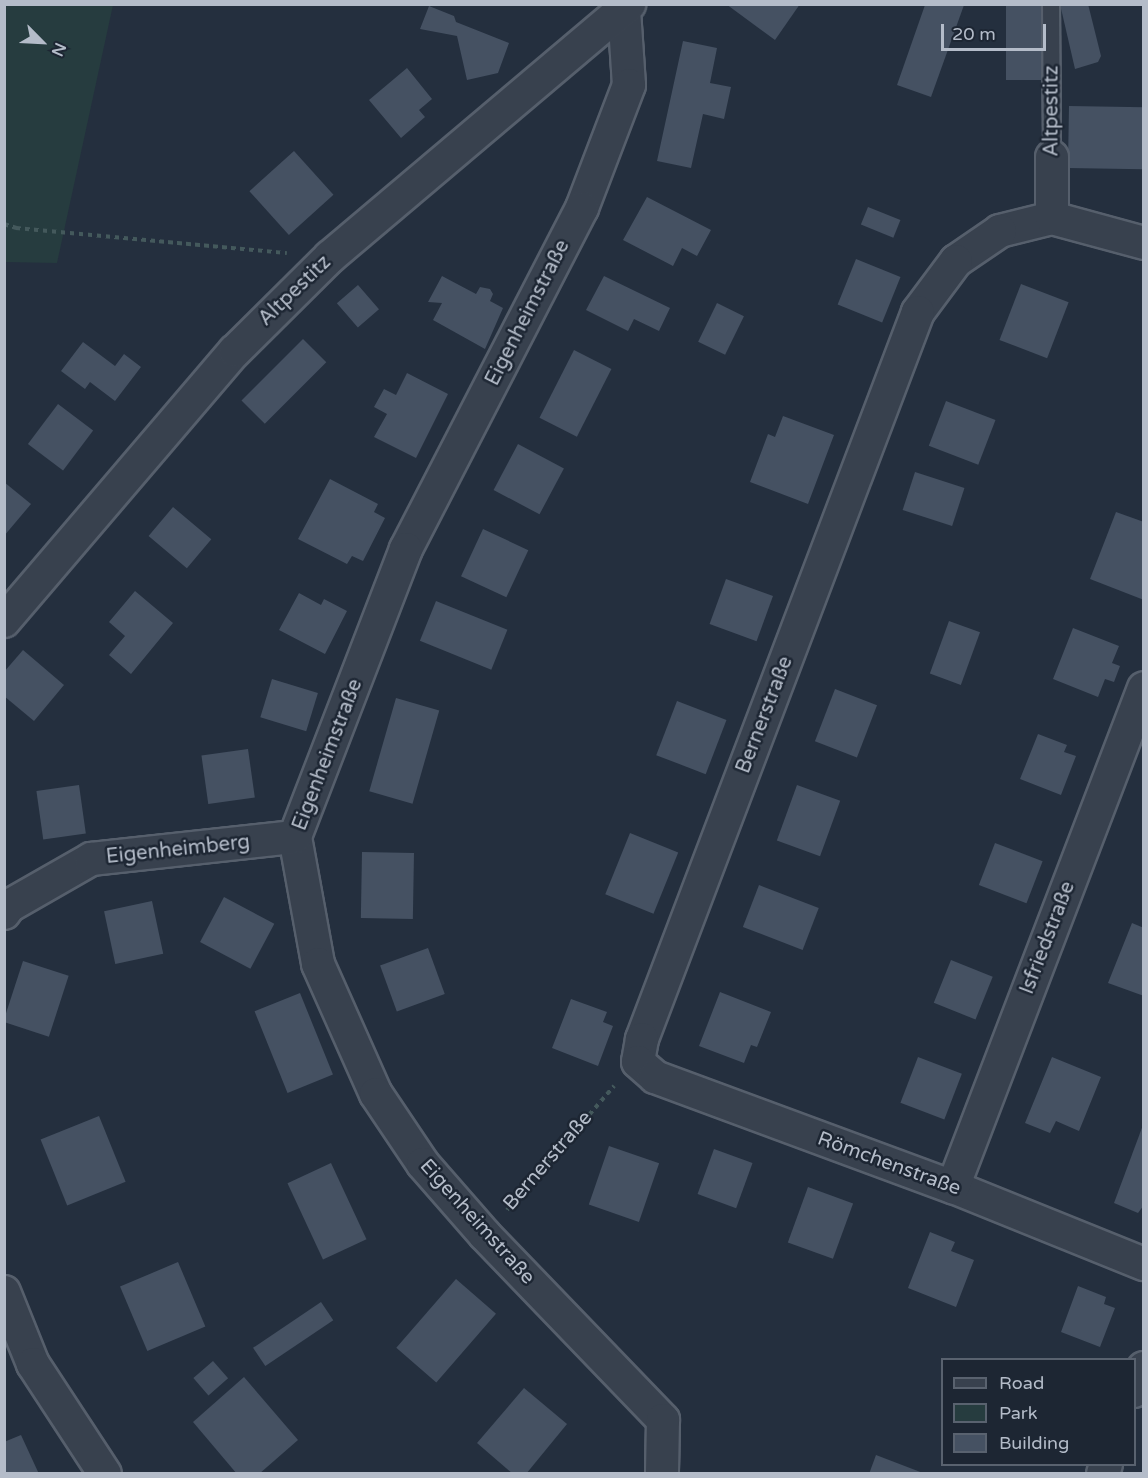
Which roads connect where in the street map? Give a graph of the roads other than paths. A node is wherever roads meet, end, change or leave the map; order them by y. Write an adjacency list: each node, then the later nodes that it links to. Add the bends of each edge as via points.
1 (1051, 4): 3 (lane, Altpestitz)
2 (626, 7): 6 (street, Altpestitz, via 330,257 235,351); 8 (street, Eigenheimstraße, via 628,85 582,207 406,549)
3 (1052, 157): 4 (street, Altpestitz)
4 (1052, 218): 5 (street); 10 (street, Bernerstraße, via 1000,231 956,261 918,312 642,1039)
5 (1143, 243)
6 (4, 621)
7 (1143, 688): 11 (street, Isfriedstraße)
8 (295, 837): 9 (street, Eigenheimberg, via 91,859 9,906); 17 (street, Eigenheimstraße, via 318,964 376,1094 423,1164 485,1235 663,1420)
9 (4, 913)
10 (638, 1062): 11 (street, Römchenstraße, via 655,1077)
11 (953, 1187): 12 (street, Römchenstraße)
12 (1143, 1264)
13 (4, 1292): 16 (street, via 33,1364)
14 (1143, 1368): 15 (street)
15 (1136, 1386)
16 (105, 1473)
17 (662, 1473)

